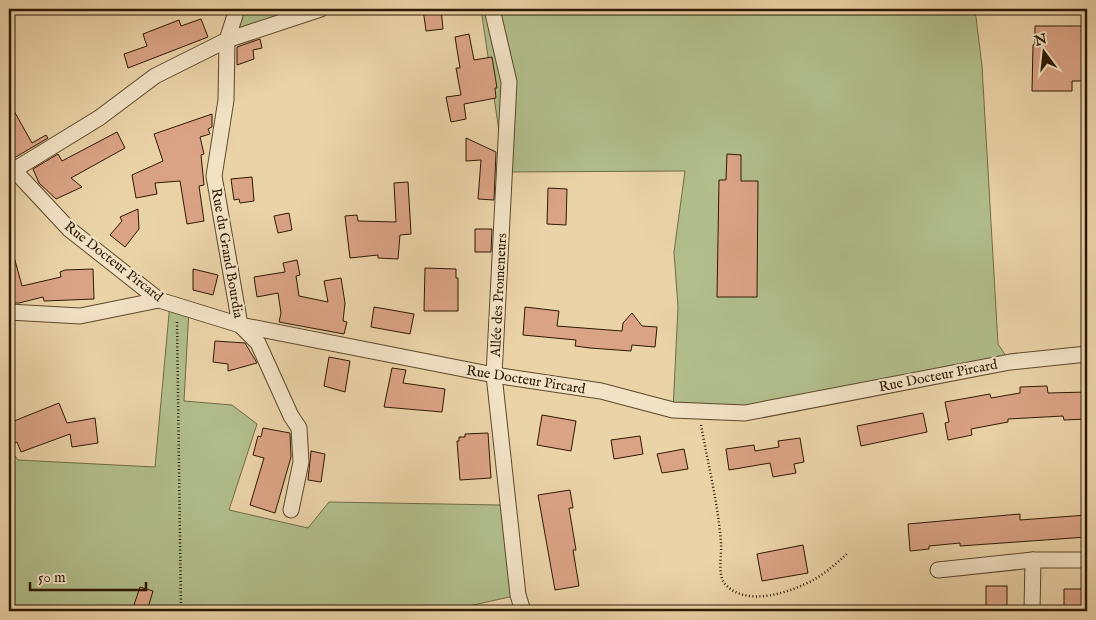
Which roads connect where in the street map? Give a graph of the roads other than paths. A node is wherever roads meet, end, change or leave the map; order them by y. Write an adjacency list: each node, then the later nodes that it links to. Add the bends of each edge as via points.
1 (237, 9): 4 (street, Rue du Grand Bourdia)
2 (321, 9): 4 (street)
3 (492, 9): 10 (street, Allée des Promeneurs, via 509,82)
4 (227, 40): 5 (street, via 155,76 99,118); 8 (street, Rue du Grand Bourdia, via 226,100 214,176)
5 (12, 171): 6 (street, Rue Docteur Pircard, via 68,229)
6 (159, 300): 7 (street, via 80,316); 8 (street, Rue Docteur Pircard)
7 (9, 312)
8 (240, 325): 10 (street, Rue Docteur Pircard); 11 (street, Rue du Grand Bourdia, via 258,343 299,428 301,462)
9 (1087, 354): 10 (street, Rue Docteur Pircard, via 1010,362 745,413 673,410 601,391)
10 (494, 375): 15 (street, Allée des Promeneurs)
11 (292, 510)
12 (1033, 560): 13 (street); 14 (street); 16 (street)
13 (1087, 560)
14 (938, 570)
15 (522, 611)
16 (1032, 611)

